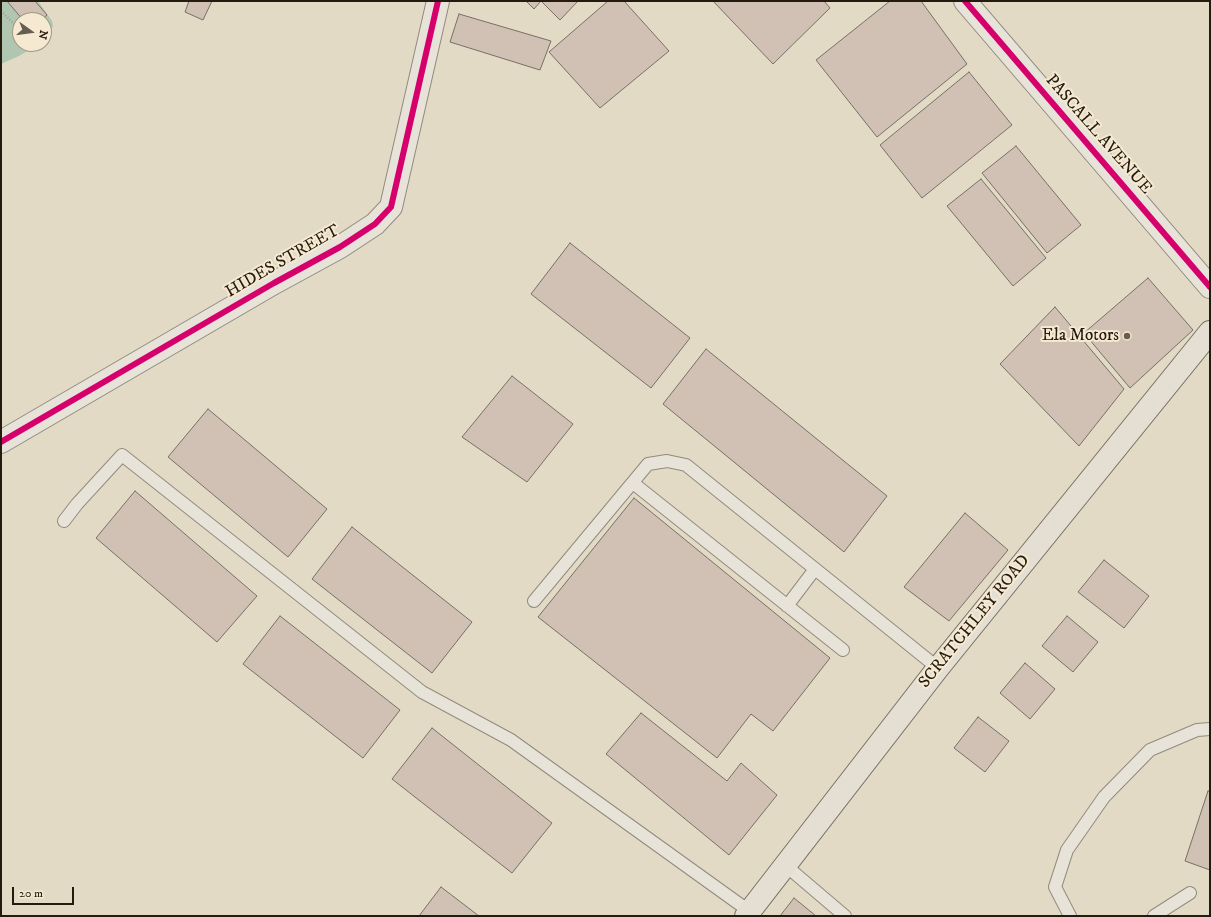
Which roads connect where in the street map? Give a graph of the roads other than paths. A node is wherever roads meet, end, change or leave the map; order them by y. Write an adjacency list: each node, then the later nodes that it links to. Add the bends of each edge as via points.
1 (438, 1): 5 (street, HIDES STREET, via 391,207 375,224 340,247)
2 (965, 1): 3 (street, PASCALL AVENUE)
3 (1210, 287)
4 (1210, 332): 12 (main road, SCRATCHLEY ROAD)
5 (1, 442)
6 (633, 482): 8 (lane, via 648,464 667,461 686,465); 9 (lane); 10 (lane)
7 (64, 521): 16 (lane, via 122,456 422,692 511,740)
8 (815, 569): 10 (lane); 12 (lane)
9 (534, 601)
10 (787, 606): 11 (lane)
11 (843, 650)
12 (938, 668): 14 (main road, SCRATCHLEY ROAD)
13 (1210, 729): 18 (lane, via 1197,730 1150,750 1104,797 1067,850 1055,887)
14 (785, 865): 16 (main road, SCRATCHLEY ROAD); 17 (lane)
15 (1190, 893): 19 (lane)
16 (748, 914)
17 (845, 916)
18 (1070, 916)
19 (1154, 916)

